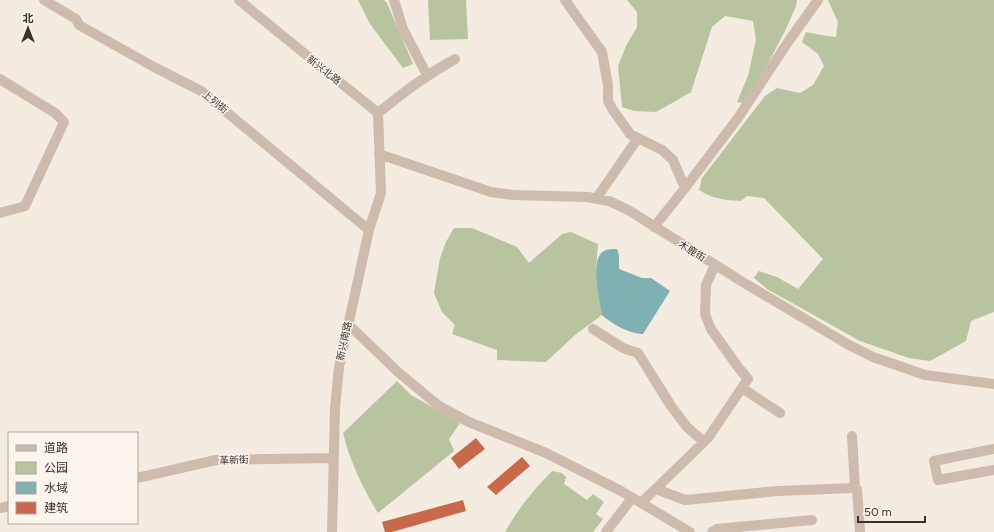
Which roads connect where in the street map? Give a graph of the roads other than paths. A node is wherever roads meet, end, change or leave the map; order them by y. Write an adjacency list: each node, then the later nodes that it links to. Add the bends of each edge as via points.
1 (44, 0): 16 (street, 上列街, via 76,19 79,25 201,91)
2 (239, 0): 9 (street, 新兴北路)
3 (394, 0): 7 (street, via 403,29)
4 (565, 0): 10 (street, via 602,52 608,101 630,134)
5 (818, 0): 12 (street, via 738,118)
6 (455, 59): 7 (street)
7 (428, 75): 9 (street)
8 (0, 79): 14 (street, via 55,113 64,122 25,206)
9 (378, 113): 11 (street)
10 (638, 138): 12 (street, via 662,150 673,160); 13 (street)
11 (379, 154): 13 (street, 木鹿街, via 491,192); 16 (street, 新兴南路, via 381,193)
12 (685, 188): 15 (street)
13 (596, 199): 15 (street, 木鹿街, via 609,201 630,211)
14 (0, 213)
15 (654, 227): 17 (street, 木鹿街)
16 (369, 230): 18 (street, 新兴南路)
17 (715, 265): 20 (street, 木鹿街, via 849,345 874,357 925,375); 21 (street, via 706,285 705,314 711,329 748,379)
18 (348, 324): 26 (street, 新兴南路, via 339,367); 31 (street, via 398,372 439,406 469,422 546,453)
19 (593, 329): 24 (street, via 624,348 638,353 671,406 687,427)
20 (994, 384)
21 (742, 388): 22 (street); 24 (street)
22 (780, 413)
23 (852, 436): 29 (street)
24 (704, 442): 30 (street)
25 (994, 449): 27 (street, via 934,461 938,480)
26 (333, 458): 28 (street, 革新街, via 216,460); 34 (street, 新兴南路)
27 (994, 470)
28 (138, 478)
29 (855, 488): 30 (street, via 778,491 685,500); 38 (street)
30 (656, 489): 32 (street)
31 (632, 498): 32 (street); 35 (street)
32 (642, 503): 36 (street)
33 (812, 520): 37 (street, via 718,529)
34 (332, 532)
35 (606, 532)
36 (690, 532)
37 (712, 532)
38 (860, 532)

